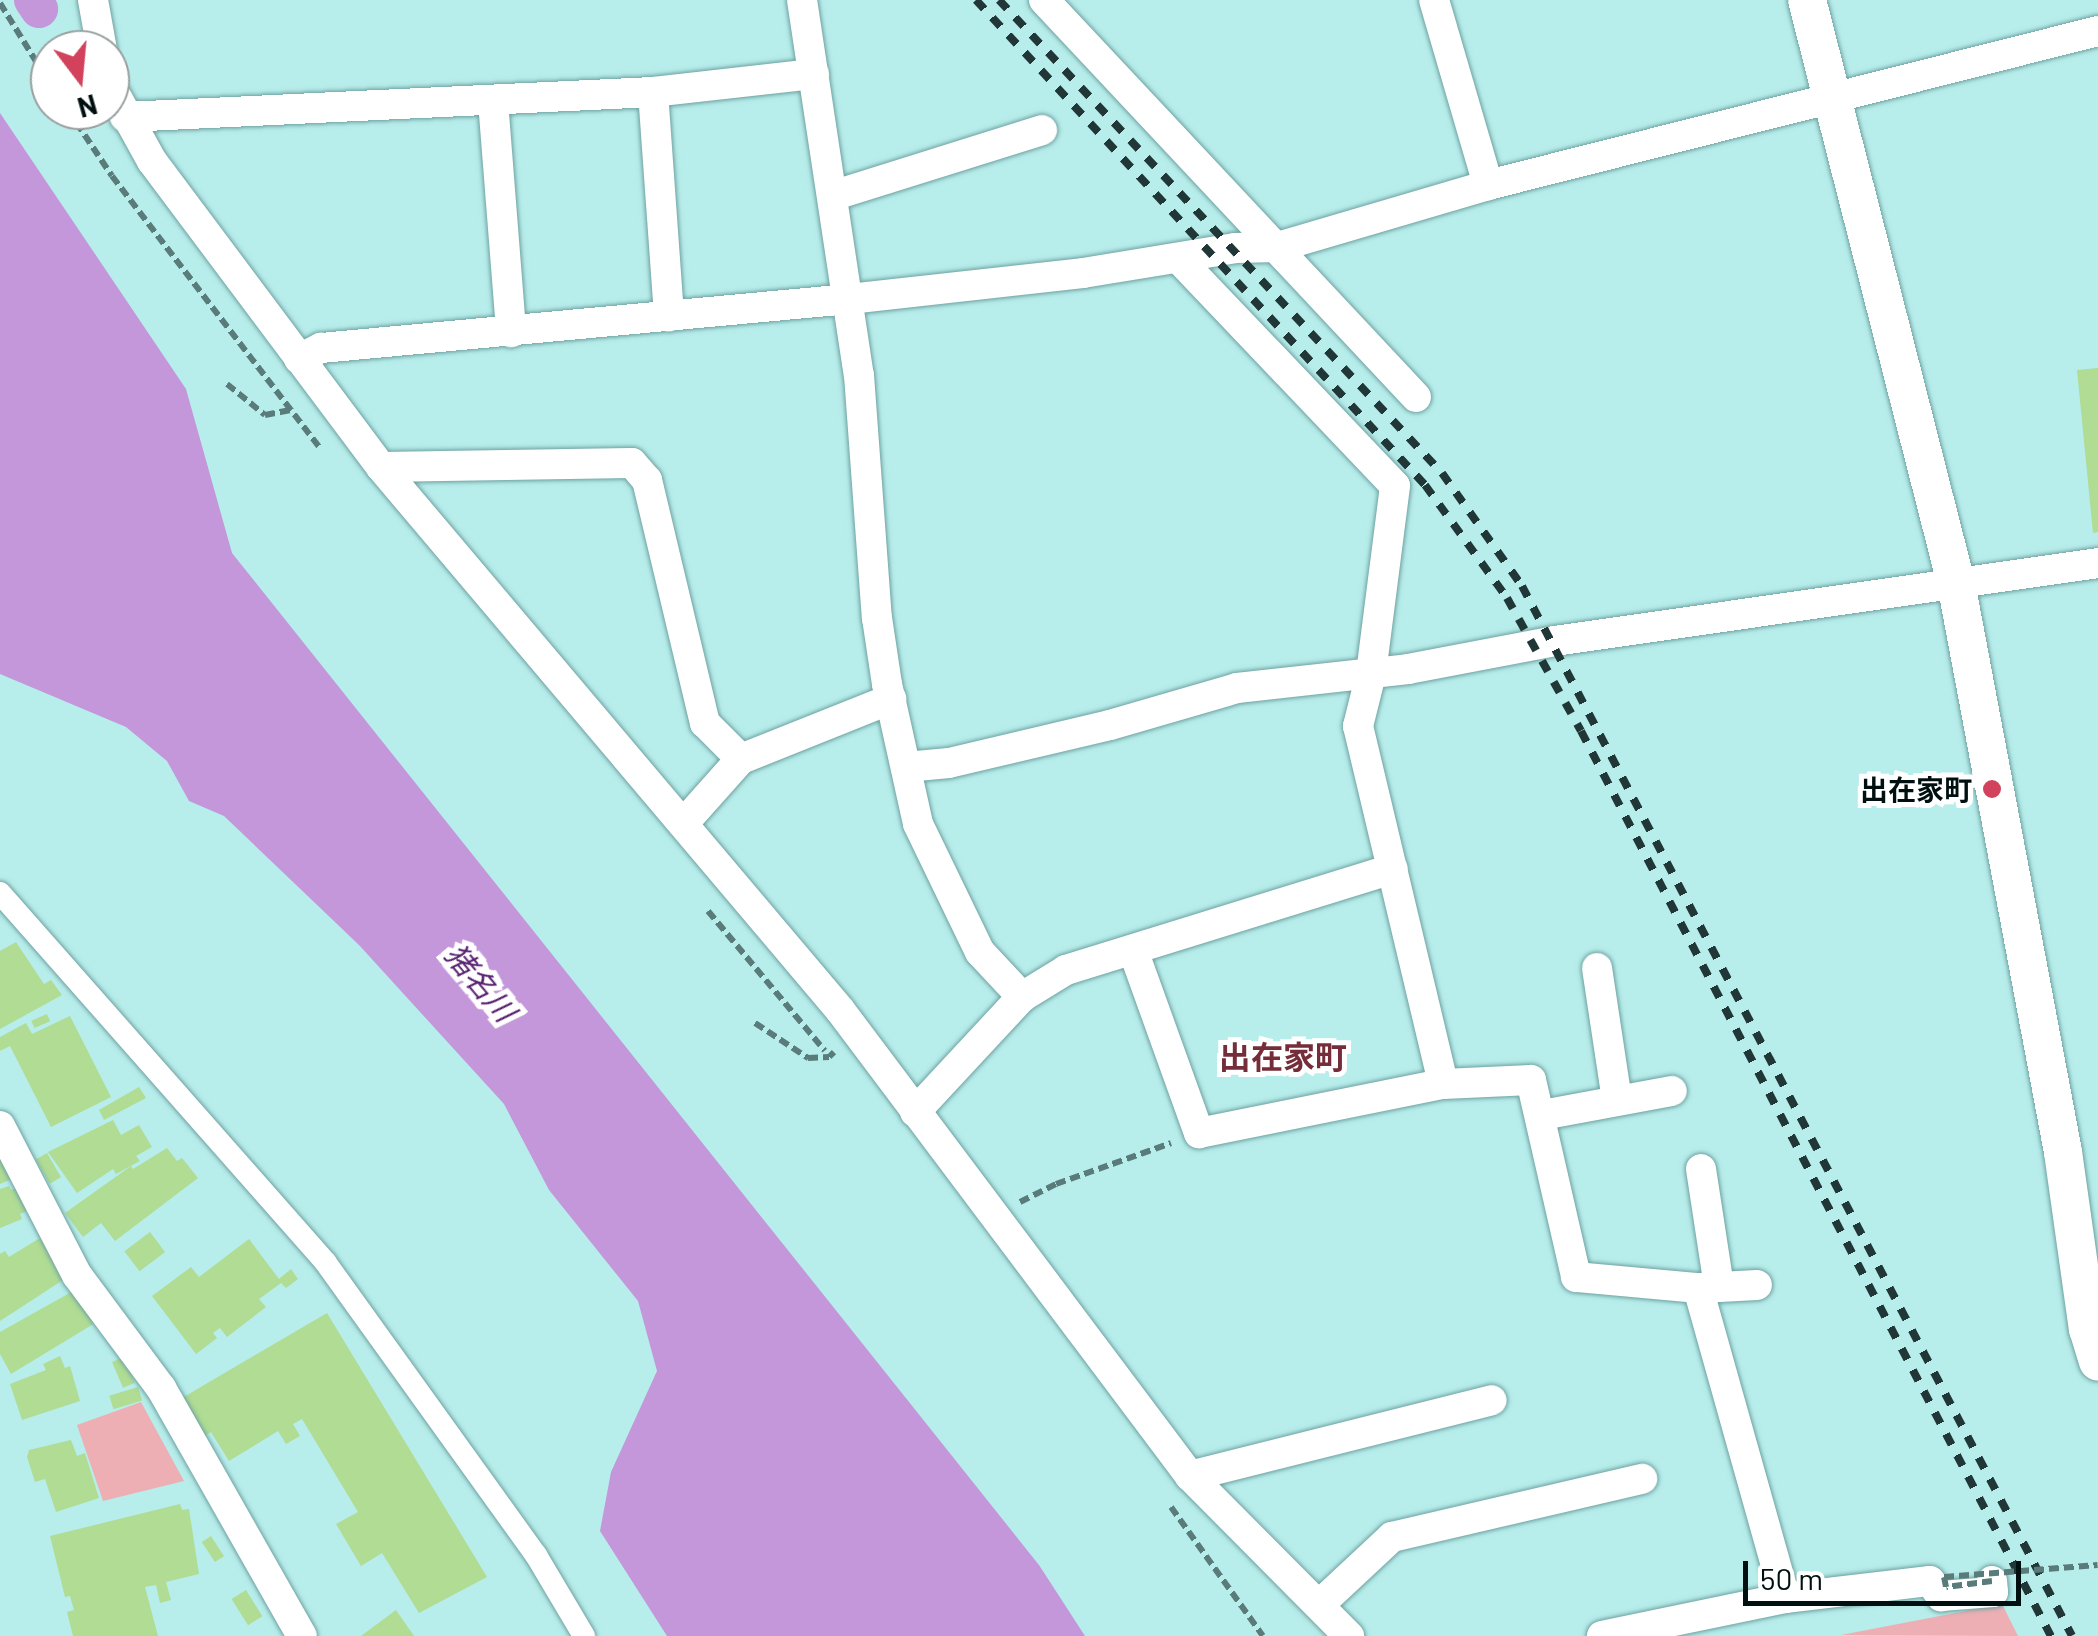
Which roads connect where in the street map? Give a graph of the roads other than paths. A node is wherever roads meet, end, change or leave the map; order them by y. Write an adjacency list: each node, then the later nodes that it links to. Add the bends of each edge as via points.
1 (93, 0): 6 (street)
2 (802, 0): 8 (street)
3 (1434, 0): 15 (street)
4 (1807, 0): 10 (street)
5 (1058, 2): 17 (street)
6 (98, 30)
7 (2098, 30): 10 (street)
8 (814, 74): 9 (street); 16 (street)
9 (653, 92): 11 (street); 20 (street)
10 (1834, 100): 15 (street); 26 (street)
11 (493, 101): 12 (street); 21 (street)
12 (130, 117)
13 (130, 125): 22 (street)
14 (1042, 130): 16 (street)
15 (1488, 185): 17 (street)
16 (835, 195): 19 (street)
17 (1278, 247): 18 (street); 23 (street)
18 (1178, 259): 19 (street); 27 (street, via 1395,486)
19 (849, 298): 20 (street); 28 (street)
20 (669, 316): 21 (street)
21 (510, 332): 22 (street, via 320,348)
22 (298, 359): 24 (street)
23 (1416, 397)
24 (380, 467): 29 (street, via 632,463 647,480 705,723); 31 (street)
25 (2098, 563): 26 (street)
26 (1956, 583): 27 (street); 46 (street)
27 (1371, 674): 30 (street, via 1236,688 1110,726); 32 (street, via 1358,726)
28 (890, 699): 29 (street); 30 (street)
29 (740, 759): 31 (street)
30 (906, 767): 36 (street, via 918,824 980,952)
31 (683, 824): 40 (street, via 840,1010)
32 (1393, 869): 34 (street); 37 (street)
33 (0, 892): 55 (street, via 326,1263 536,1555)
34 (1132, 950): 36 (street, via 1066,970); 37 (street, via 1199,1132)
35 (1597, 968): 39 (street)
36 (1022, 997): 40 (street)
37 (1442, 1084): 41 (street, via 1532,1080)
38 (1672, 1092): 39 (street)
39 (1617, 1102): 41 (street)
40 (916, 1112): 48 (street)
41 (1542, 1115): 45 (street, via 1576,1276)
42 (0, 1126): 54 (street, via 78,1275 162,1388)
43 (1701, 1169): 45 (street)
44 (1758, 1285): 45 (street)
45 (1708, 1288): 51 (street)
46 (2098, 1362)
47 (1492, 1400): 48 (street)
48 (1190, 1476): 52 (street)
49 (1642, 1479): 52 (street, via 1392,1537)
50 (1992, 1581): 51 (street, via 1993,1592 1941,1596 1930,1581)
51 (1785, 1598): 53 (street)
52 (1319, 1605): 56 (street)
53 (1657, 1630): 57 (street)
54 (302, 1636)
55 (584, 1636)
56 (1350, 1636)
57 (1602, 1636)

